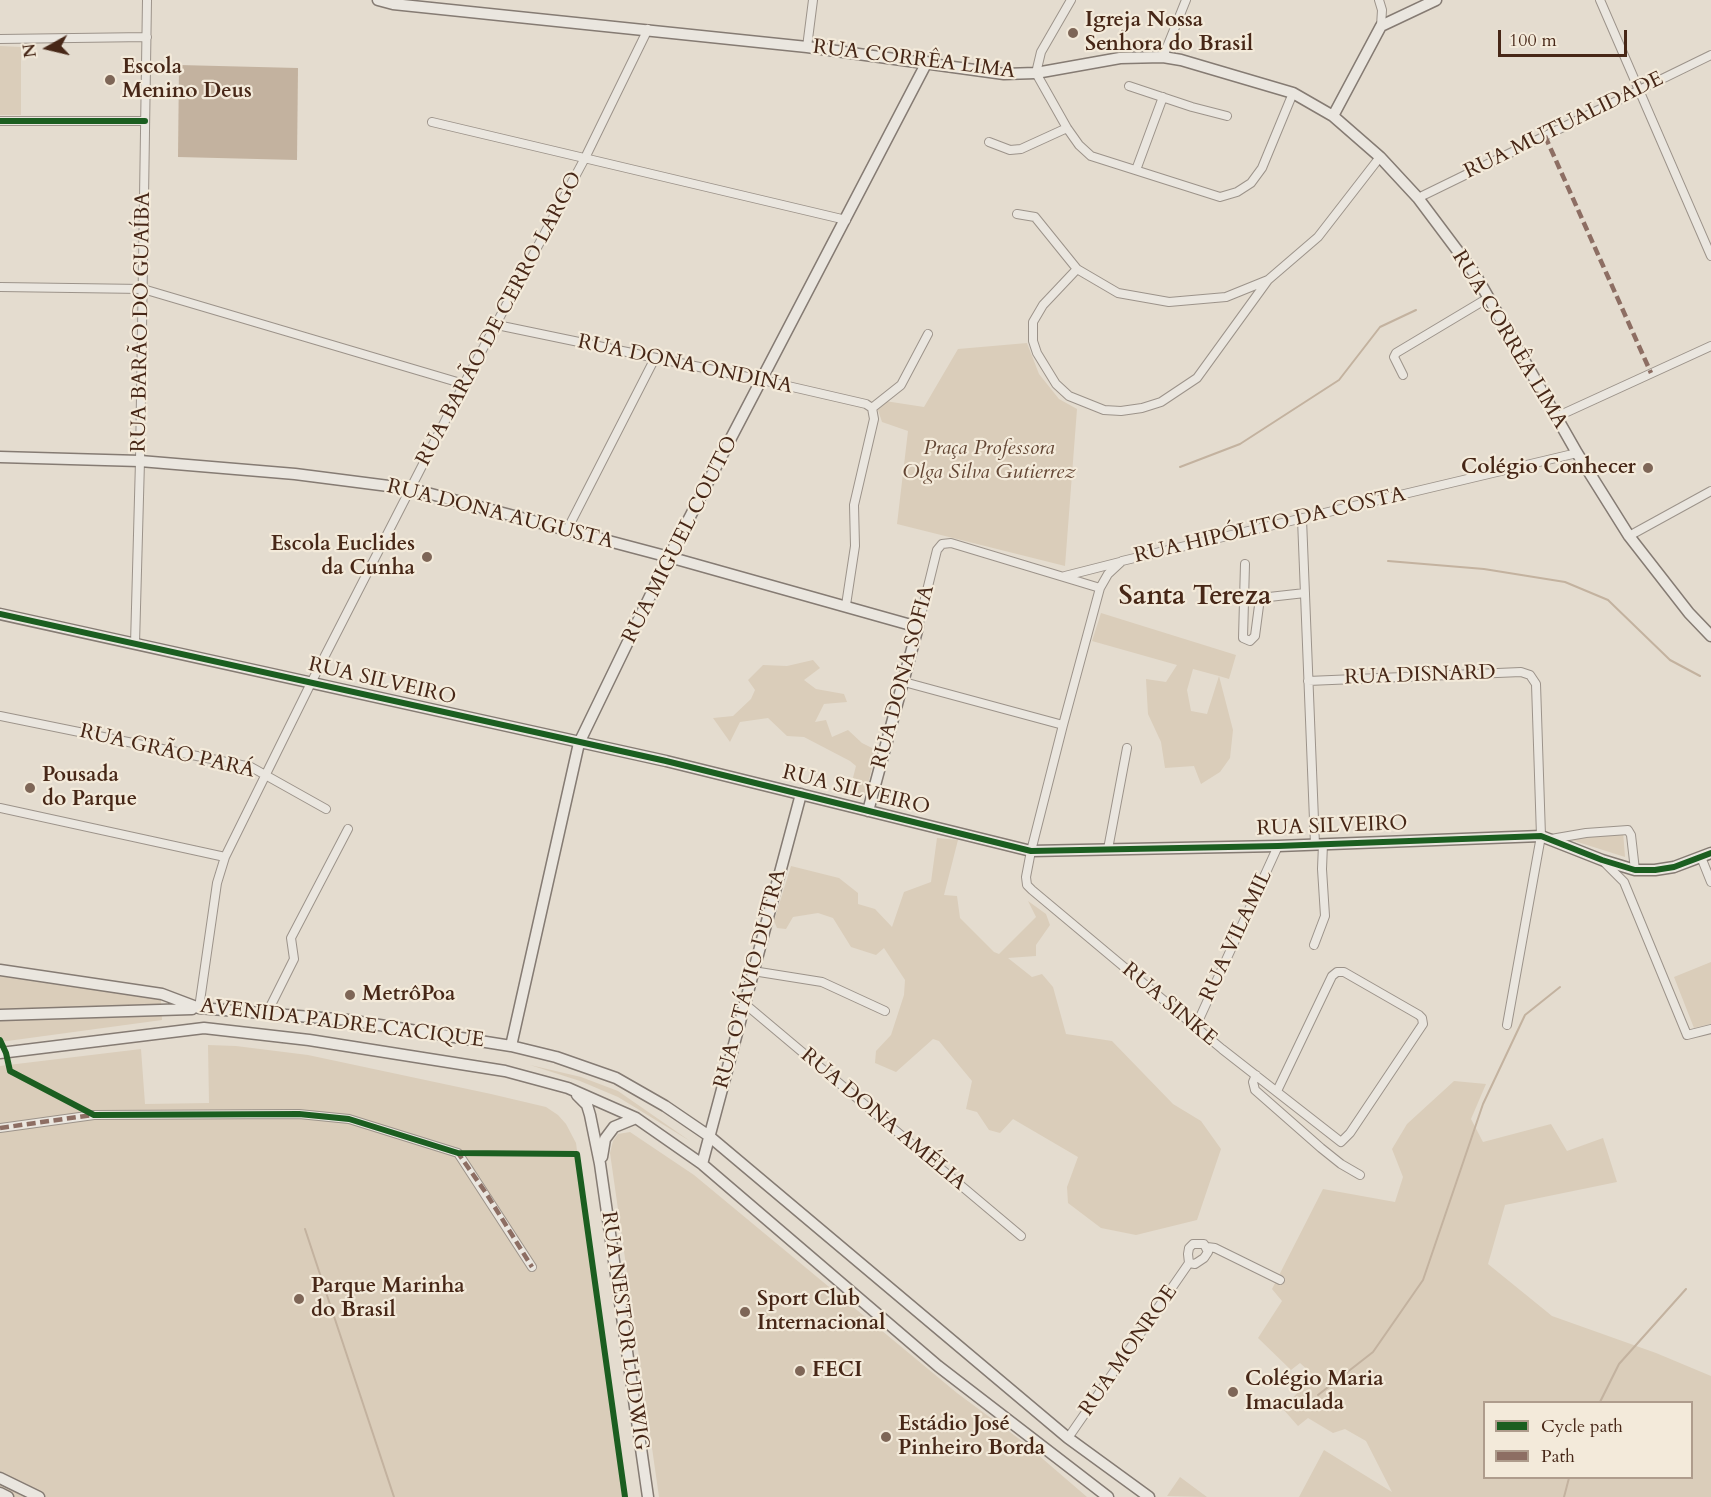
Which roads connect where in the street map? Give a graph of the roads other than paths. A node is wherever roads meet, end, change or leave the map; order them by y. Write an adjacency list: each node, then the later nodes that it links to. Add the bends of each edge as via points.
1 (147, 0): 11 (street, RUA BARÃO DO GUAÍBA)
2 (378, 0): 10 (street, RUA CORRÊA LIMA)
3 (813, 0): 13 (street)
4 (1071, 0): 17 (street, via 1041,52)
5 (1186, 0): 15 (street)
6 (1379, 0): 9 (street)
7 (1436, 0): 9 (street)
8 (1600, 0): 19 (street)
9 (1381, 26): 23 (street)
10 (648, 29): 13 (street, RUA CORRÊA LIMA); 30 (street, RUA BARÃO DE CERRO LARGO)
11 (147, 37): 12 (street); 25 (street, RUA BARÃO DO GUAÍBA)
12 (0, 39)
13 (807, 47): 16 (street, RUA CORRÊA LIMA)
14 (1711, 55): 19 (street, RUA MUTUALIDADE)
15 (1163, 57): 17 (street, RUA CORRÊA LIMA, via 1120,58); 20 (street, RUA CORRÊA LIMA)
16 (927, 62): 17 (street, RUA CORRÊA LIMA, via 1004,74); 34 (street, RUA MIGUEL COUTO)
17 (1036, 73): 27 (street)
18 (1129, 86): 21 (street)
19 (1639, 89): 32 (street, RUA MUTUALIDADE); 35 (street)
20 (1293, 93): 23 (street, RUA CORRÊA LIMA); 31 (street, via 1262,168 1251,183 1237,192 1220,197)
21 (1163, 97): 22 (street); 31 (street)
22 (1227, 116)
23 (1333, 116): 29 (street, RUA CORRÊA LIMA)
24 (0, 121): 25 (street)
25 (145, 121): 39 (street, RUA BARÃO DO GUAÍBA)
26 (432, 122): 30 (street)
27 (1067, 128): 28 (street, via 1010,150); 31 (street, via 1091,156)
28 (989, 142)
29 (1380, 157): 32 (street, RUA CORRÊA LIMA); 37 (street, via 1318,237)
30 (585, 158): 34 (street); 41 (street, RUA BARÃO DE CERRO LARGO)
31 (1136, 170)
32 (1418, 198): 40 (street, RUA CORRÊA LIMA, via 1475,274)
33 (1017, 214): 36 (street, via 1035,217)
34 (846, 220): 46 (street, RUA MIGUEL COUTO)
35 (1711, 256)
36 (1077, 269): 37 (street, via 1119,293 1169,302 1226,297); 37 (street, via 1043,305 1033,322 1033,341 1056,384 1069,396 1104,410 1121,411 1161,402 1197,378)
37 (1269, 280)
38 (0, 287): 39 (street)
39 (143, 289): 47 (street); 52 (street, RUA BARÃO DO GUAÍBA)
40 (1488, 298): 45 (street, via 1396,353 1394,357); 49 (street, RUA CORRÊA LIMA)
41 (497, 325): 44 (street, RUA DONA ONDINA); 47 (street, RUA BARÃO DE CERRO LARGO)
42 (928, 334): 48 (street, via 901,385)
43 (1711, 346): 49 (street)
44 (655, 358): 46 (street, RUA DONA ONDINA); 56 (street)
45 (1403, 375)
46 (762, 380): 48 (street, RUA DONA ONDINA); 58 (street, RUA MIGUEL COUTO)
47 (464, 384): 53 (street, RUA BARÃO DE CERRO LARGO)
48 (872, 408): 64 (street, via 874,419 854,504 855,546)
49 (1556, 417): 50 (street, RUA CORRÊA LIMA)
50 (1577, 453): 55 (street, RUA HIPÓLITO DA COSTA); 57 (street, RUA CORRÊA LIMA)
51 (0, 457): 52 (street, RUA DONA AUGUSTA)
52 (140, 460): 53 (street, RUA DONA AUGUSTA); 68 (street, RUA BARÃO DO GUAÍBA)
53 (412, 489): 56 (street, RUA DONA AUGUSTA); 71 (street, RUA BARÃO DE CERRO LARGO)
54 (1711, 491): 57 (street)
55 (1302, 519): 59 (street, RUA HIPÓLITO DA COSTA); 63 (street)
56 (567, 530): 58 (street, RUA DONA AUGUSTA)
57 (1629, 536): 67 (street, RUA CORRÊA LIMA)
58 (669, 557): 64 (street, RUA DONA AUGUSTA); 74 (street, RUA MIGUEL COUTO)
59 (1122, 561): 61 (street); 62 (street, RUA HIPÓLITO DA COSTA)
60 (1245, 564): 63 (street, via 1243,638 1250,641 1256,636 1260,597)
61 (1063, 576): 62 (street); 66 (street, RUA DONA SOFIA, via 951,543 942,544 937,550)
62 (1100, 588): 73 (street, RUA HIPÓLITO DA COSTA)
63 (1305, 593): 69 (street)
64 (846, 605): 66 (street, RUA DONA AUGUSTA)
65 (0, 614): 68 (street, RUA SILVEIRO)
66 (918, 627): 70 (street, RUA DONA SOFIA)
67 (1711, 636)
68 (135, 644): 71 (street, RUA SILVEIRO)
69 (1308, 681): 82 (street, RUA DISNARD, via 1521,672 1530,675 1536,684); 83 (street)
70 (904, 682): 73 (street); 80 (street, RUA DONA SOFIA)
71 (311, 683): 74 (street, RUA SILVEIRO); 76 (street, RUA BARÃO DE CERRO LARGO)
72 (0, 716): 76 (street, RUA GRÃO PARÁ, via 251,767)
73 (1062, 725): 86 (street, RUA HIPÓLITO DA COSTA)
74 (579, 743): 77 (street, RUA SILVEIRO); 103 (street, RUA MIGUEL COUTO)
75 (1127, 748): 85 (street)
76 (266, 776): 79 (street, RUA GRÃO PARÁ); 88 (street, RUA BARÃO DE CERRO LARGO)
77 (801, 794): 80 (street, RUA SILVEIRO); 94 (street, RUA OTÁVIO DUTRA)
78 (0, 808): 88 (street)
79 (326, 809)
80 (868, 811): 86 (street, RUA SILVEIRO)
81 (348, 829): 98 (street, via 291,938 294,959)
82 (1546, 837): 83 (street, RUA SILVEIRO); 89 (street, RUA SILVEIRO); 90 (street, via 1628,830); 100 (street)
83 (1319, 844): 84 (street, RUA SILVEIRO); 92 (street, via 1325,916)
84 (1278, 846): 85 (street, RUA SILVEIRO); 101 (street, RUA VILAMIL)
85 (1108, 849): 86 (street, RUA SILVEIRO)
86 (1031, 851): 101 (street, RUA SINKE, via 1027,885)
87 (1706, 855): 90 (street, RUA SILVEIRO, via 1674,867); 91 (street)
88 (225, 857): 96 (street, RUA BARÃO DE CERRO LARGO, via 217,884)
89 (1602, 860): 90 (street, RUA SILVEIRO); 102 (street, via 1624,882 1687,1035)
90 (1635, 870)
91 (1711, 882)
92 (1314, 945)
93 (0, 970): 96 (street, AVENIDA PADRE CACIQUE, via 162,994)
94 (753, 971): 95 (street, RUA OTÁVIO DUTRA); 97 (street, via 822,982)
95 (745, 1004): 110 (street, RUA OTÁVIO DUTRA); 114 (street, RUA DONA AMÉLIA)
96 (199, 1008): 98 (street, AVENIDA PADRE CACIQUE); 99 (street)
97 (885, 1011)
98 (267, 1013): 103 (street, AVENIDA PADRE CACIQUE, via 348,1020)
99 (0, 1015)
100 (1507, 1025)
101 (1196, 1026): 105 (street, RUA SINKE)
102 (1711, 1029)
103 (511, 1046): 110 (street, AVENIDA PADRE CACIQUE, via 616,1078)
104 (0, 1053): 106 (street, AVENIDA PADRE CACIQUE, via 204,1028 505,1071)
105 (1256, 1075): 107 (street, RUA SINKE); 113 (street, via 1255,1090 1321,1148)
106 (568, 1088): 108 (street, AVENIDA PADRE CACIQUE); 111 (street, RUA NESTOR LUDWIG, via 587,1105)
107 (1277, 1091): 107 (street, RUA SINKE, via 1337,972 1344,972 1422,1018 1423,1023 1341,1142)
108 (636, 1118): 111 (street, RUA NESTOR LUDWIG, via 614,1127 605,1139); 112 (street, AVENIDA PADRE CACIQUE)
109 (0, 1128): 117 (street, via 94,1114 299,1114 349,1119 459,1153)
110 (709, 1136): 112 (street, RUA OTÁVIO DUTRA); 119 (street, AVENIDA PADRE CACIQUE)
111 (600, 1164): 124 (street, RUA NESTOR LUDWIG)
112 (702, 1164): 125 (street, AVENIDA PADRE CACIQUE, via 939,1366)
113 (1360, 1175)
114 (1021, 1236)
115 (1207, 1247): 116 (street, RUA MONROE, via 1201,1262); 116 (street, RUA MONROE, via 1199,1242 1193,1244); 118 (street)
116 (1189, 1263): 119 (street, RUA MONROE)
117 (532, 1267)
118 (1280, 1280)
119 (1068, 1438): 126 (street, AVENIDA PADRE CACIQUE)
120 (0, 1478): 123 (street)
121 (0, 1493): 122 (street)
122 (8, 1497)
123 (39, 1497)
124 (648, 1497)
125 (1108, 1497)
126 (1149, 1497)

